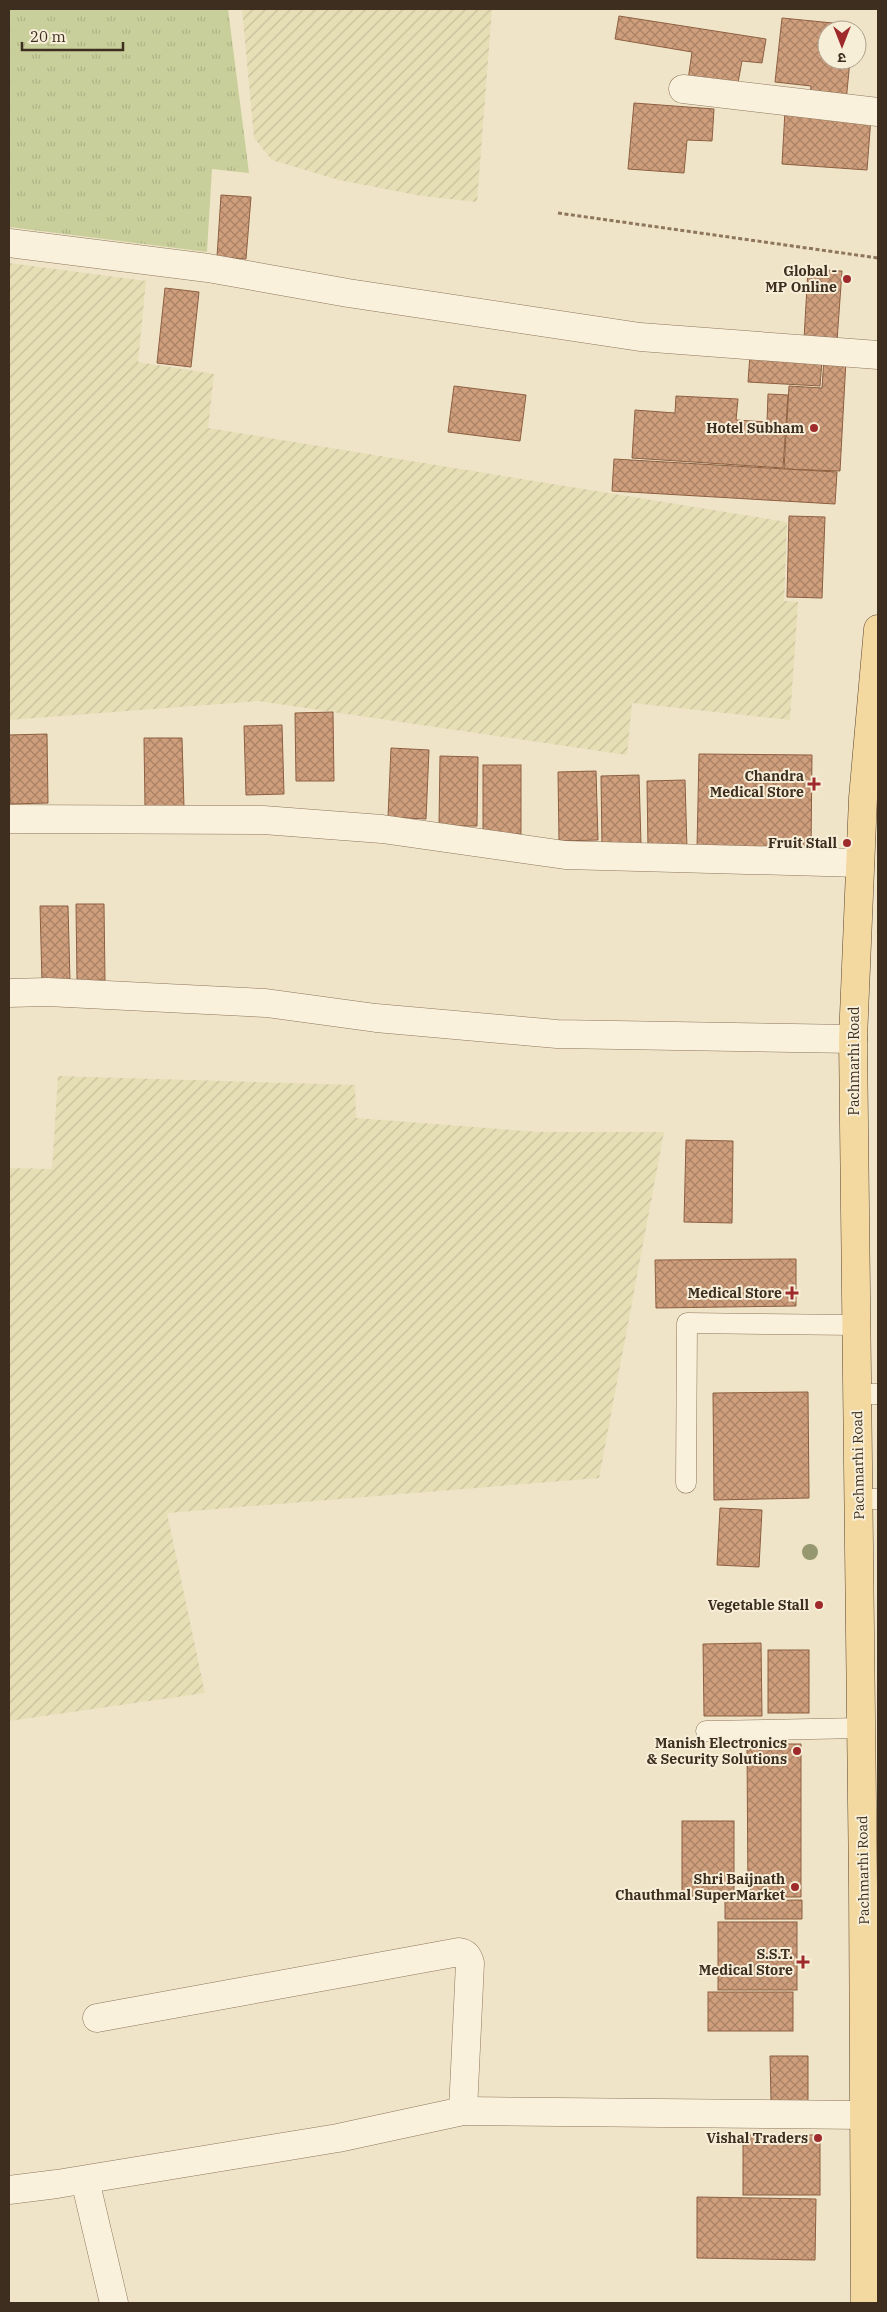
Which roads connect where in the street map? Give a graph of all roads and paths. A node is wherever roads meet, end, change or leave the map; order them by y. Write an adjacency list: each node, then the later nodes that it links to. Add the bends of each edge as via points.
1 (684, 89): 2 (street)
2 (878, 112)
3 (558, 214): 5 (path)
4 (9, 243): 6 (street, via 208,268 348,294 640,337)
5 (878, 258)
6 (878, 355)
7 (878, 629): 8 (main road, Pachmarhi Road)
8 (870, 798): 10 (main road, Pachmarhi Road)
9 (9, 819): 10 (street, via 263,820 382,829 565,855)
10 (860, 863): 12 (main road, Pachmarhi Road)
11 (9, 993): 12 (street, via 266,1002 376,1018 557,1034)
12 (853, 1039): 13 (main road, Pachmarhi Road)
13 (856, 1326): 14 (main road, Pachmarhi Road); 15 (lane, via 687,1323)
14 (868, 1394): 16 (main road, Pachmarhi Road)
15 (686, 1483)
16 (868, 1499): 17 (main road, Pachmarhi Road)
17 (861, 1728): 18 (lane); 19 (main road, Pachmarhi Road)
18 (706, 1731)
19 (871, 1885): 22 (main road, Pachmarhi Road)
20 (97, 2018): 21 (street, via 463,1953 470,1963)
21 (463, 2111): 22 (street); 23 (street, via 338,2138)
22 (864, 2115): 25 (main road, Pachmarhi Road)
23 (86, 2180): 24 (street); 26 (street)
24 (9, 2190)
25 (871, 2259): 27 (main road, Pachmarhi Road)
26 (114, 2303)
27 (865, 2303)

